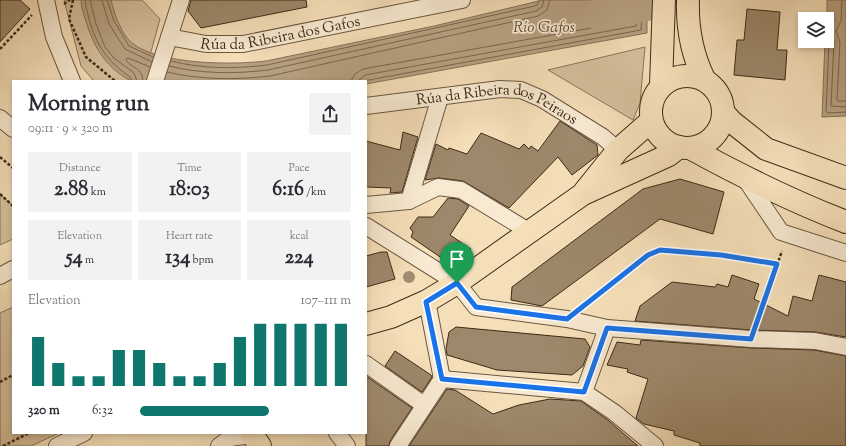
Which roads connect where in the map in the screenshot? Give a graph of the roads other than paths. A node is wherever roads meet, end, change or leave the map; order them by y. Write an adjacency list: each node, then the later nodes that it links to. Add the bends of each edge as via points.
1 (181, 0): 6 (street)
2 (462, 0): 6 (street, Rúa da Ribeira dos Gafos, via 243,44)
3 (688, 2): 7 (main road, via 690,37)
4 (47, 8): 8 (street, via 61,57)
5 (664, 8): 10 (main road)
6 (167, 42): 9 (street)
7 (704, 79): 10 (main road, via 682,76); 13 (main road, via 718,93)
8 (72, 80)
9 (155, 80)
10 (661, 85): 15 (main road, via 652,102)
11 (440, 97): 12 (street, Rúa da Ribeira dos Peiraos); 18 (street, Rúa da Ribeira dos Peiraos, via 500,89 521,90 571,116); 22 (street)
12 (367, 106)
13 (723, 112): 17 (main road, via 722,123 713,136 701,145); 20 (main road, via 766,148)
14 (0, 118): 16 (street)
15 (651, 121): 17 (main road, via 662,138); 18 (main road)
16 (12, 128)
17 (685, 147): 19 (main road); 21 (main road)
18 (618, 150): 21 (main road)
19 (744, 177): 24 (main road, via 798,204); 27 (street, via 781,232)
20 (846, 178)
21 (583, 194): 26 (main road)
22 (409, 201): 23 (street); 26 (street, via 438,187 461,190)
23 (367, 205)
24 (846, 222)
25 (367, 227): 30 (street)
26 (530, 232): 30 (main road)
27 (846, 252)
28 (12, 270): 29 (street)
29 (0, 276)
30 (457, 283): 31 (main road); 33 (street, via 476,307 567,319)
31 (426, 302): 32 (main road); 36 (street)
32 (367, 324)
33 (607, 328): 34 (street, via 815,341); 37 (street)
34 (846, 347)
35 (367, 365): 38 (street)
36 (442, 379): 37 (street); 38 (street)
37 (584, 392): 46 (street, via 615,413)
38 (424, 405): 45 (street)
39 (82, 434): 42 (street)
40 (338, 434): 44 (street)
41 (254, 438): 43 (street, via 230,438)
42 (57, 446)
43 (219, 446)
44 (347, 446)
45 (398, 446)
46 (655, 446)

